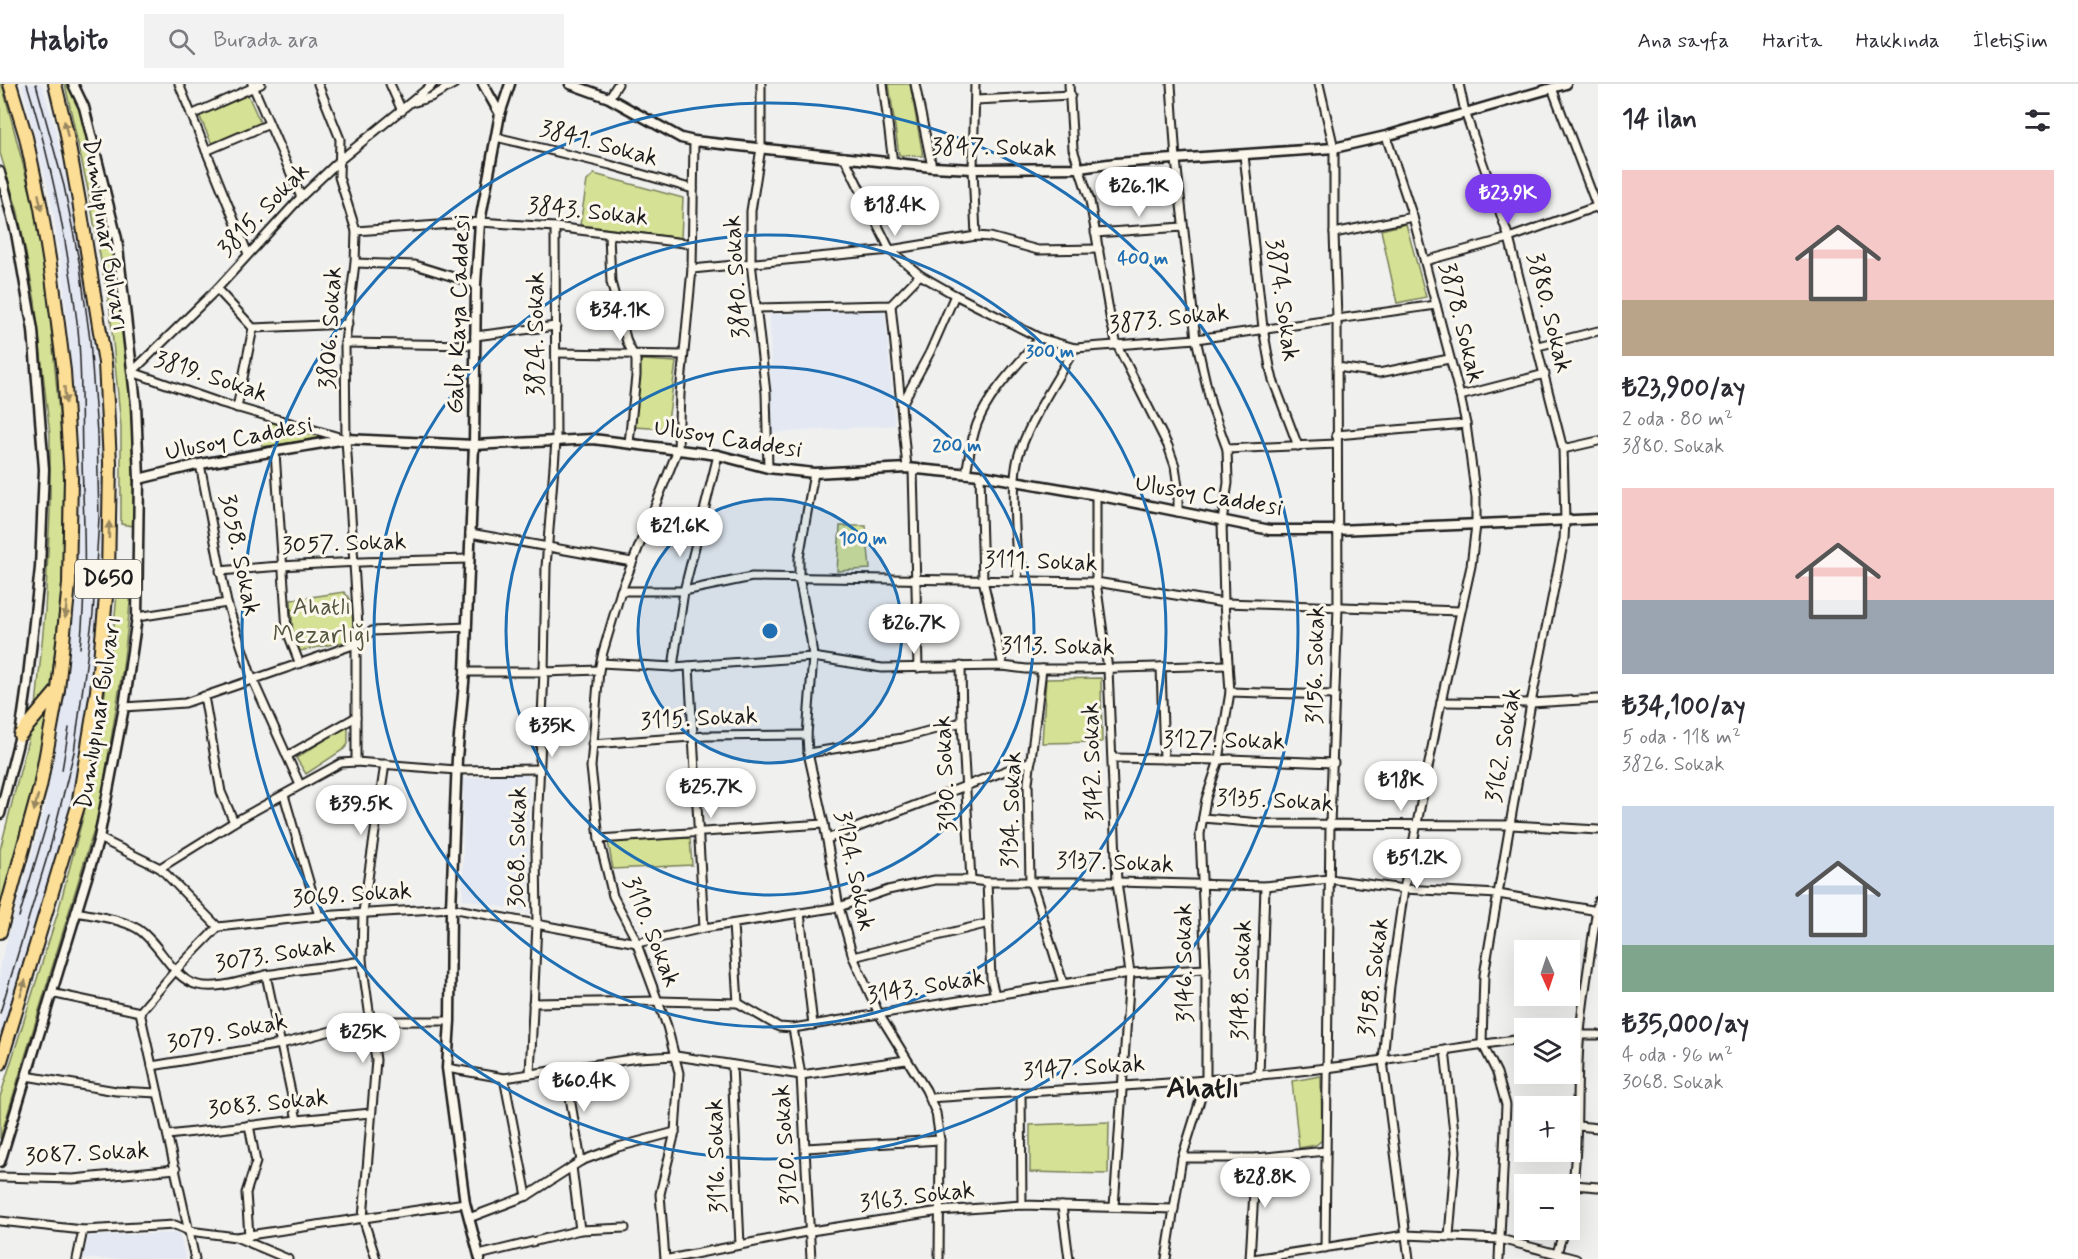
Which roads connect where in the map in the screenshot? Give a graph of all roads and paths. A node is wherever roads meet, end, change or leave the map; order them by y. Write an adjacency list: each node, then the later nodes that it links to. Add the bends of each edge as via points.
1 (10, 84): 167 (highway, Dumlupınar Bulvarı / D650, one-way to 167, via 41,208 64,371 71,478 69,584)
2 (55, 84): 260 (highway, Dumlupınar Bulvarı / D650, one-way to 2, via 78,806 97,691 108,576 110,463 105,363)
3 (73, 84): 97 (street, Dumlupınar Bulvarı, via 84,107 117,239)
4 (179, 84): 32 (street)
5 (318, 84): 42 (street, 3806. Sokak, via 340,139)
6 (390, 84): 29 (street)
7 (433, 84): 28 (street, 3815. Sokak)
8 (454, 84): 28 (street)
9 (483, 84): 31 (street)
10 (510, 84): 31 (street, Galip Kaya Caddesi)
11 (570, 84): 26 (street, 3847. Sokak)
12 (618, 84): 26 (street)
13 (761, 84): 37 (street, 3840. Sokak)
14 (883, 84): 44 (street)
15 (915, 84): 45 (street)
16 (975, 84): 27 (street)
17 (1079, 84): 23 (street)
18 (1171, 84): 43 (street, 3146. Sokak)
19 (1319, 84): 38 (street, 3156. Sokak)
20 (1459, 84): 30 (street, 3880. Sokak)
21 (1566, 84): 24 (street, 3847. Sokak)
22 (255, 85): 32 (street); 33 (street)
23 (1070, 85): 25 (street)
24 (1552, 88): 30 (street, 3847. Sokak); 53 (street)
25 (1071, 95): 27 (street); 46 (street, via 1073,149)
26 (609, 98): 36 (street, 3847. Sokak, via 681,138)
27 (975, 100): 47 (street)
28 (410, 104): 29 (street, 3815. Sokak)
29 (402, 111): 42 (street, 3815. Sokak)
30 (1465, 112): 34 (street, 3847. Sokak); 63 (street, 3880. Sokak)
31 (500, 114): 35 (street, Galip Kaya Caddesi)
32 (191, 115): 39 (street)
33 (269, 124): 39 (street); 51 (street)
34 (1386, 136): 38 (street, 3847. Sokak); 54 (street, 3878. Sokak)
35 (496, 137): 50 (street, 3841. Sokak); 55 (street, Galip Kaya Caddesi)
36 (694, 141): 37 (street, 3847. Sokak); 50 (street, 3110. Sokak)
37 (761, 148): 41 (street, 3847. Sokak); 69 (street, 3840. Sokak, via 751,211)
38 (1334, 148): 40 (street, 3847. Sokak); 60 (street, 3156. Sokak)
39 (206, 151): 67 (street)
40 (1244, 155): 43 (street, 3847. Sokak); 83 (street, 3874. Sokak)
41 (844, 157): 44 (street, 3847. Sokak); 66 (street, 3873. Sokak)
42 (340, 160): 51 (street, 3815. Sokak); 58 (street, 3806. Sokak, via 341,185)
43 (1176, 160): 46 (street, 3847. Sokak); 57 (street, 3146. Sokak)
44 (893, 163): 45 (street, 3847. Sokak)
45 (932, 167): 47 (street, 3847. Sokak)
46 (1079, 168): 47 (street, 3847. Sokak); 59 (street)
47 (973, 170): 62 (street)
48 (0, 171): 49 (street)
49 (2, 182): 52 (street)
50 (693, 189): 64 (street, 3110. Sokak)
51 (301, 197): 67 (street, 3815. Sokak)
52 (4, 204): 177 (street, via 16,233 33,330 44,470 40,568)
53 (1598, 208): 63 (street)
54 (1413, 218): 60 (street); 68 (street, 3878. Sokak)
55 (480, 222): 56 (street, 3843. Sokak); 58 (street, 3843. Sokak); 73 (street, Galip Kaya Caddesi)
56 (555, 227): 61 (street, 3843. Sokak); 81 (street, 3824. Sokak)
57 (1183, 227): 59 (street); 86 (street, 3146. Sokak)
58 (356, 231): 70 (street, 3806. Sokak)
59 (1095, 232): 65 (street)
60 (1334, 233): 79 (street, 3156. Sokak)
61 (609, 235): 64 (street, 3843. Sokak); 93 (street, via 611,282)
62 (976, 236): 65 (street, via 1038,250); 66 (street)
63 (1509, 238): 68 (street); 90 (street, 3880. Sokak)
64 (692, 244): 71 (street, 3110. Sokak)
65 (1099, 249): 89 (street)
66 (890, 250): 69 (street); 72 (street, 3873. Sokak)
67 (248, 254): 74 (street, 3815. Sokak)
68 (1425, 261): 77 (street, 3878. Sokak)
69 (751, 262): 71 (street); 78 (street, 3840. Sokak)
70 (354, 263): 73 (street, via 415,265); 80 (street, 3806. Sokak)
71 (692, 269): 94 (street, 3110. Sokak)
72 (920, 275): 75 (street, 3873. Sokak); 76 (street)
73 (476, 284): 87 (street, Galip Kaya Caddesi)
74 (217, 289): 82 (street); 97 (street, 3815. Sokak)
75 (955, 295): 85 (street, 3873. Sokak); 100 (street)
76 (891, 305): 78 (street); 100 (street)
77 (1436, 305): 79 (street, 3873. Sokak); 95 (street, 3878. Sokak)
78 (757, 308): 117 (street, 3840. Sokak, via 766,393)
79 (1336, 318): 83 (street, 3873. Sokak); 96 (street, 3156. Sokak)
80 (348, 324): 82 (street); 88 (street, 3806. Sokak)
81 (556, 326): 87 (street); 92 (street, 3824. Sokak)
82 (253, 328): 101 (street)
83 (1263, 328): 86 (street, 3873. Sokak); 110 (street, 3874. Sokak, via 1273,380)
84 (1598, 331): 90 (street)
85 (1040, 338): 91 (street, 3873. Sokak); 120 (street, via 989,400 974,434)
86 (1196, 339): 89 (street, 3873. Sokak); 112 (street, 3146. Sokak, via 1210,405)
87 (475, 340): 88 (street); 109 (street, Galip Kaya Caddesi)
88 (345, 343): 104 (street, 3806. Sokak)
89 (1117, 345): 91 (street, 3873. Sokak); 125 (street, via 1168,446 1175,466)
90 (1538, 346): 98 (street, 3880. Sokak)
91 (1075, 348): 123 (street, via 1020,452)
92 (556, 353): 93 (street); 105 (street, 3824. Sokak)
93 (633, 354): 94 (street); 107 (street, via 636,376)
94 (683, 355): 111 (street, 3110. Sokak)
95 (1449, 359): 96 (street, via 1379,373); 99 (street, 3878. Sokak)
96 (1337, 367): 103 (street, 3156. Sokak)
97 (132, 372): 101 (street, 3819. Sokak); 122 (street, Dumlupınar Bulvarı)
98 (1545, 374): 99 (street); 113 (street, 3880. Sokak)
99 (1460, 396): 102 (street, 3878. Sokak)
100 (901, 406): 118 (street)
101 (237, 408): 104 (street, 3819. Sokak)
102 (1466, 424): 103 (street); 129 (street, 3878. Sokak)
103 (1336, 435): 108 (street, 3156. Sokak)
104 (346, 438): 109 (street, Ulusoy Caddesi); 114 (street, Ulusoy Caddesi); 134 (street, 3806. Sokak)
105 (556, 441): 107 (street, Ulusoy Caddesi, via 593,439); 109 (street, Ulusoy Caddesi); 132 (street, 3068. Sokak)
106 (1598, 441): 113 (street)
107 (629, 443): 111 (street, Ulusoy Caddesi)
108 (1336, 444): 110 (street); 130 (street, 3156. Sokak)
109 (474, 445): 131 (street, Galip Kaya Caddesi)
110 (1298, 446): 112 (street)
111 (678, 449): 115 (street, Ulusoy Caddesi); 135 (street, 3110. Sokak)
112 (1227, 449): 127 (street, 3146. Sokak, via 1228,483)
113 (1563, 449): 128 (street, 3880. Sokak)
114 (275, 452): 116 (street, Ulusoy Caddesi); 136 (street)
115 (718, 455): 117 (street, Ulusoy Caddesi); 144 (street)
116 (200, 464): 122 (street, Ulusoy Caddesi); 137 (street, 3058. Sokak)
117 (768, 468): 119 (street, Ulusoy Caddesi)
118 (910, 468): 119 (street, Ulusoy Caddesi); 120 (street, Ulusoy Caddesi); 139 (street)
119 (814, 472): 138 (street, 3124. Sokak)
120 (966, 474): 121 (street, Ulusoy Caddesi)
121 (980, 475): 123 (street, Ulusoy Caddesi); 140 (street)
122 (139, 479): 149 (street, Dumlupınar Bulvarı)
123 (1015, 481): 124 (street, Ulusoy Caddesi); 141 (street)
124 (1096, 495): 125 (street, Ulusoy Caddesi); 142 (street, 3142. Sokak)
125 (1178, 512): 127 (street, Ulusoy Caddesi)
126 (1598, 519): 128 (street, Ulusoy Caddesi)
127 (1222, 521): 130 (street, Ulusoy Caddesi, via 1270,530); 146 (street, 3146. Sokak)
128 (1565, 521): 129 (street, Ulusoy Caddesi); 173 (street, 3162. Sokak)
129 (1476, 525): 130 (street, Ulusoy Caddesi); 148 (street, 3158. Sokak)
130 (1337, 530): 147 (street, 3156. Sokak)
131 (470, 533): 132 (street); 133 (street, Galip Kaya Caddesi)
132 (548, 546): 135 (street); 165 (street, 3068. Sokak)
133 (469, 559): 134 (street, 3057. Sokak); 150 (street, Galip Kaya Caddesi)
134 (354, 562): 136 (street, 3057. Sokak); 151 (street, 3806. Sokak)
135 (632, 562): 143 (street, 3110. Sokak)
136 (284, 565): 137 (street, 3057. Sokak); 153 (street, via 287,631)
137 (220, 571): 145 (street, 3058. Sokak)
138 (799, 578): 139 (street, 3111. Sokak); 144 (street, 3111. Sokak, via 752,577); 152 (street, 3124. Sokak)
139 (916, 579): 140 (street, 3111. Sokak); 161 (street)
140 (983, 580): 141 (street, 3111. Sokak); 157 (street)
141 (1018, 581): 142 (street, 3111. Sokak)
142 (1096, 582): 146 (street, 3111. Sokak); 163 (street, 3142. Sokak)
143 (621, 591): 144 (street, 3111. Sokak); 158 (street, 3110. Sokak)
144 (684, 591): 159 (street)
145 (227, 603): 149 (street); 166 (street, 3058. Sokak)
146 (1224, 603): 147 (street, 3111. Sokak); 154 (street, 3146. Sokak)
147 (1338, 608): 148 (street, 3111. Sokak); 169 (street, 3156. Sokak)
148 (1460, 611): 172 (street, 3158. Sokak)
149 (137, 617): 174 (street, Dumlupınar Bulvarı)
150 (467, 627): 151 (street, via 372,631); 164 (street, Galip Kaya Caddesi)
151 (356, 644): 153 (street); 175 (street, 3806. Sokak)
152 (813, 657): 155 (street, 3113. Sokak); 161 (street, 3113. Sokak, via 882,668); 178 (street, 3124. Sokak)
153 (299, 662): 166 (street)
154 (1228, 665): 160 (street, 3113. Sokak); 168 (street, 3146. Sokak)
155 (689, 666): 159 (street, 3113. Sokak); 179 (street)
156 (962, 666): 157 (street, 3113. Sokak); 161 (street, 3113. Sokak); 176 (street, 3130. Sokak)
157 (1003, 666): 162 (street, 3113. Sokak)
158 (600, 667): 159 (street, 3113. Sokak); 165 (street, 3113. Sokak); 180 (street, 3110. Sokak)
159 (673, 667)
160 (1161, 667): 163 (street, 3113. Sokak); 184 (street)
161 (918, 668)
162 (1042, 669): 163 (street, 3113. Sokak); 186 (street, 3134. Sokak)
163 (1108, 669): 183 (street, 3142. Sokak)
164 (465, 672): 165 (street, 3113. Sokak); 191 (street, Galip Kaya Caddesi)
165 (544, 672): 190 (street, 3068. Sokak)
166 (252, 678): 170 (street); 182 (street, 3058. Sokak)
167 (58, 690): 177 (highway); 231 (highway, Dumlupınar Bulvarı / D650, one-way to 231, via 40,787)
168 (1230, 692): 169 (street); 185 (street, 3146. Sokak)
169 (1335, 695): 188 (street, 3156. Sokak)
170 (204, 696): 174 (street, via 184,703); 198 (street, via 221,792)
171 (1598, 699): 173 (street)
172 (1441, 702): 173 (street); 201 (street, 3158. Sokak)
173 (1531, 703): 202 (street, 3162. Sokak)
174 (124, 707): 205 (street, Dumlupınar Bulvarı)
175 (356, 717): 182 (street); 187 (street, 3806. Sokak)
176 (962, 722): 181 (street, via 902,738); 193 (street, 3130. Sokak)
177 (20, 735): 195 (street)
178 (807, 735): 179 (street, 3115. Sokak); 181 (street, 3124. Sokak)
179 (694, 737): 180 (street, 3115. Sokak); 204 (street)
180 (592, 744): 206 (street, 3110. Sokak)
181 (808, 753): 199 (street, 3124. Sokak)
182 (287, 756): 192 (street, 3058. Sokak)
183 (1114, 758): 184 (street, 3127. Sokak); 213 (street, 3142. Sokak)
184 (1164, 759): 185 (street, 3127. Sokak)
185 (1219, 760): 188 (street, 3127. Sokak); 197 (street, 3146. Sokak)
186 (1031, 761): 193 (street); 211 (street, 3134. Sokak)
187 (356, 762): 189 (street); 192 (street, via 341,763)
188 (1334, 763): 200 (street, 3156. Sokak)
189 (385, 764): 191 (street); 223 (street)
190 (539, 769): 191 (street); 227 (street, 3068. Sokak)
191 (456, 770): 219 (street, Galip Kaya Caddesi)
192 (300, 785): 194 (street)
193 (966, 785): 207 (street); 210 (street, 3130. Sokak)
194 (284, 795): 198 (street); 225 (street)
195 (2, 804): 196 (street)
196 (0, 814)
197 (1203, 818): 200 (street, 3135. Sokak); 214 (street, 3146. Sokak)
198 (234, 822): 208 (street)
199 (824, 824): 204 (street); 207 (street, 3124. Sokak)
200 (1330, 824): 201 (street, 3135. Sokak); 209 (street, 3156. Sokak)
201 (1417, 825): 202 (street, 3135. Sokak); 216 (street, 3158. Sokak)
202 (1511, 825): 203 (street, 3135. Sokak); 217 (street, 3162. Sokak)
203 (1598, 830)
204 (698, 832): 206 (street); 230 (street)
205 (99, 838): 208 (street); 222 (street, Dumlupınar Bulvarı)
206 (600, 838): 232 (street, 3110. Sokak, via 613,896)
207 (827, 839): 220 (street, 3124. Sokak)
208 (160, 868): 229 (street)
209 (1329, 879): 215 (street, 3137. Sokak); 216 (street, 3137. Sokak); 264 (street, 3156. Sokak)
210 (971, 880): 212 (street, 3137. Sokak); 220 (street, 3137. Sokak, via 935,880 888,890)
211 (1030, 881): 212 (street, 3137. Sokak); 213 (street, 3137. Sokak); 239 (street, 3134. Sokak)
212 (987, 882): 226 (street)
213 (1117, 882): 214 (street, 3137. Sokak); 237 (street, 3142. Sokak)
214 (1203, 886): 215 (street, 3137. Sokak); 235 (street, 3146. Sokak)
215 (1265, 886): 268 (street, 3148. Sokak)
216 (1404, 889): 217 (street, 3137. Sokak); 259 (street, 3158. Sokak)
217 (1498, 894): 221 (street, 3137. Sokak); 254 (street, 3162. Sokak, via 1484,975)
218 (1598, 901): 221 (street)
219 (451, 908): 223 (street, 3069. Sokak); 227 (street, 3069. Sokak); 248 (street, Galip Kaya Caddesi)
220 (839, 908): 224 (street, 3137. Sokak); 233 (street, 3124. Sokak)
221 (1597, 911): 251 (street)
222 (76, 912): 236 (street, 3073. Sokak, via 140,930); 240 (street, Dumlupınar Bulvarı)
223 (363, 912): 225 (street, 3069. Sokak); 234 (street)
224 (800, 913): 228 (street, 3137. Sokak); 249 (street)
225 (319, 916): 229 (street, 3069. Sokak)
226 (989, 923): 233 (street); 241 (street)
227 (537, 924): 232 (street, 3069. Sokak); 243 (street, 3068. Sokak)
228 (733, 924): 230 (street, 3137. Sokak); 244 (street)
229 (218, 927): 236 (street)
230 (704, 928): 232 (street, 3137. Sokak)
231 (0, 932)
232 (637, 943): 242 (street, 3110. Sokak)
233 (853, 957): 246 (street, 3124. Sokak)
234 (362, 961): 238 (street, 3073. Sokak); 247 (street)
235 (1206, 969): 237 (street, 3143. Sokak); 271 (street, 3146. Sokak)
236 (175, 971): 238 (street, 3073. Sokak, via 197,985 214,986); 245 (street)
237 (1130, 973): 239 (street, 3143. Sokak); 272 (street, 3142. Sokak)
238 (266, 975): 255 (street)
239 (1063, 983): 241 (street, 3143. Sokak)
240 (51, 993): 245 (street); 269 (street, Dumlupınar Bulvarı)
241 (995, 995): 246 (street, 3143. Sokak)
242 (658, 1001): 243 (street, 3143. Sokak); 244 (street, 3143. Sokak); 257 (street, 3110. Sokak)
243 (533, 1003): 266 (street, 3068. Sokak)
244 (738, 1003): 250 (street, 3143. Sokak, via 779,1027)
245 (140, 1012): 262 (street)
246 (879, 1014): 249 (street, 3143. Sokak); 258 (street, 3124. Sokak)
247 (370, 1021): 248 (street, 3079. Sokak); 255 (street, 3079. Sokak); 276 (street, via 376,1060)
248 (450, 1021): 263 (street, Galip Kaya Caddesi)
249 (813, 1025): 250 (street, 3143. Sokak)
250 (793, 1028): 267 (street, 3120. Sokak)
251 (1580, 1035): 252 (street)
252 (1598, 1035)
253 (1514, 1040): 254 (street, 3147. Sokak)
254 (1482, 1043): 256 (street, 3147. Sokak); 314 (street, 3162. Sokak, via 1497,1072 1506,1105)
255 (281, 1044): 262 (street, 3079. Sokak); 277 (street)
256 (1445, 1050): 259 (street, 3147. Sokak); 312 (street, via 1456,1150)
257 (676, 1056): 261 (street); 265 (street); 281 (street, 3110. Sokak, via 679,1073)
258 (906, 1060): 267 (street); 275 (street, 3124. Sokak)
259 (1383, 1061): 264 (street, 3147. Sokak); 310 (street, 3158. Sokak)
260 (0, 1064)
261 (732, 1065): 267 (street); 316 (street, 3116. Sokak)
262 (152, 1066): 274 (street)
263 (447, 1068): 270 (street); 296 (street, Galip Kaya Caddesi)
264 (1327, 1068): 268 (street, 3147. Sokak); 285 (street, 3156. Sokak)
265 (565, 1069): 266 (street); 288 (street)
266 (530, 1074): 270 (street)
267 (801, 1075): 284 (street, 3120. Sokak)
268 (1259, 1076): 271 (street, 3147. Sokak)
269 (26, 1077): 274 (street); 289 (street, Dumlupınar Bulvarı)
270 (504, 1078): 295 (street)
271 (1206, 1080): 272 (street, 3147. Sokak); 286 (street, 3146. Sokak)
272 (1123, 1086): 273 (street, 3147. Sokak); 299 (street, 3142. Sokak)
273 (1021, 1092): 275 (street, 3147. Sokak); 297 (street)
274 (158, 1093): 282 (street)
275 (931, 1098): 283 (street, 3124. Sokak)
276 (371, 1113): 277 (street, 3083. Sokak); 302 (street)
277 (297, 1120): 278 (street, 3083. Sokak)
278 (249, 1125): 282 (street, 3083. Sokak); 311 (street, via 256,1162 246,1193)
279 (1580, 1126): 280 (street)
280 (1598, 1128)
281 (675, 1132): 288 (street); 325 (street, 3110. Sokak, via 660,1194)
282 (168, 1135): 291 (street)
283 (940, 1140): 284 (street); 301 (street, 3124. Sokak)
284 (806, 1148): 309 (street, 3120. Sokak)
285 (1326, 1151): 287 (street); 317 (street, 3156. Sokak)
286 (1182, 1158): 287 (street); 300 (street, 3146. Sokak)
287 (1256, 1158): 331 (street)
288 (581, 1161): 290 (street)
289 (0, 1162)
290 (572, 1167): 295 (street); 307 (street)
291 (176, 1169): 292 (street, 3087. Sokak, via 73,1179); 308 (street)
292 (0, 1177)
293 (1580, 1186): 294 (street)
294 (1598, 1187)
295 (527, 1196): 303 (street)
296 (465, 1203): 302 (street); 303 (street, Galip Kaya Caddesi)
297 (1022, 1205): 298 (street, 3163. Sokak); 301 (street, 3163. Sokak)
298 (1062, 1206): 299 (street, 3163. Sokak); 329 (street)
299 (1114, 1207): 300 (street, 3163. Sokak)
300 (1174, 1209): 330 (street, 3146. Sokak)
301 (940, 1212): 309 (street, 3163. Sokak); 328 (street, 3124. Sokak)
302 (363, 1218): 311 (street); 324 (street)
303 (469, 1218): 319 (street, Galip Kaya Caddesi)
304 (0, 1221): 306 (street)
305 (625, 1228): 307 (street)
306 (84, 1230): 308 (street, via 176,1225); 321 (street)
307 (580, 1230): 319 (street)
308 (189, 1231): 313 (street); 322 (street)
309 (811, 1231): 316 (street, 3163. Sokak); 327 (street, 3120. Sokak)
310 (1406, 1235): 312 (street); 317 (street); 332 (street, 3158. Sokak)
311 (249, 1236): 313 (street)
312 (1449, 1236): 314 (street)
313 (236, 1237): 323 (street)
314 (1500, 1239): 318 (street); 333 (street, 3162. Sokak)
315 (1560, 1240): 318 (street)
316 (740, 1245): 326 (street, 3163. Sokak)
317 (1325, 1248): 320 (street)
318 (1557, 1253): 334 (street)
319 (480, 1257)
320 (1280, 1257): 331 (street)
321 (77, 1259)
322 (195, 1259)
323 (288, 1259)
324 (376, 1259)
325 (664, 1259)
326 (669, 1259)
327 (811, 1259)
328 (939, 1259)
329 (1069, 1259)
330 (1166, 1259)
331 (1252, 1259)
332 (1409, 1259)
333 (1498, 1259)
334 (1576, 1259)

